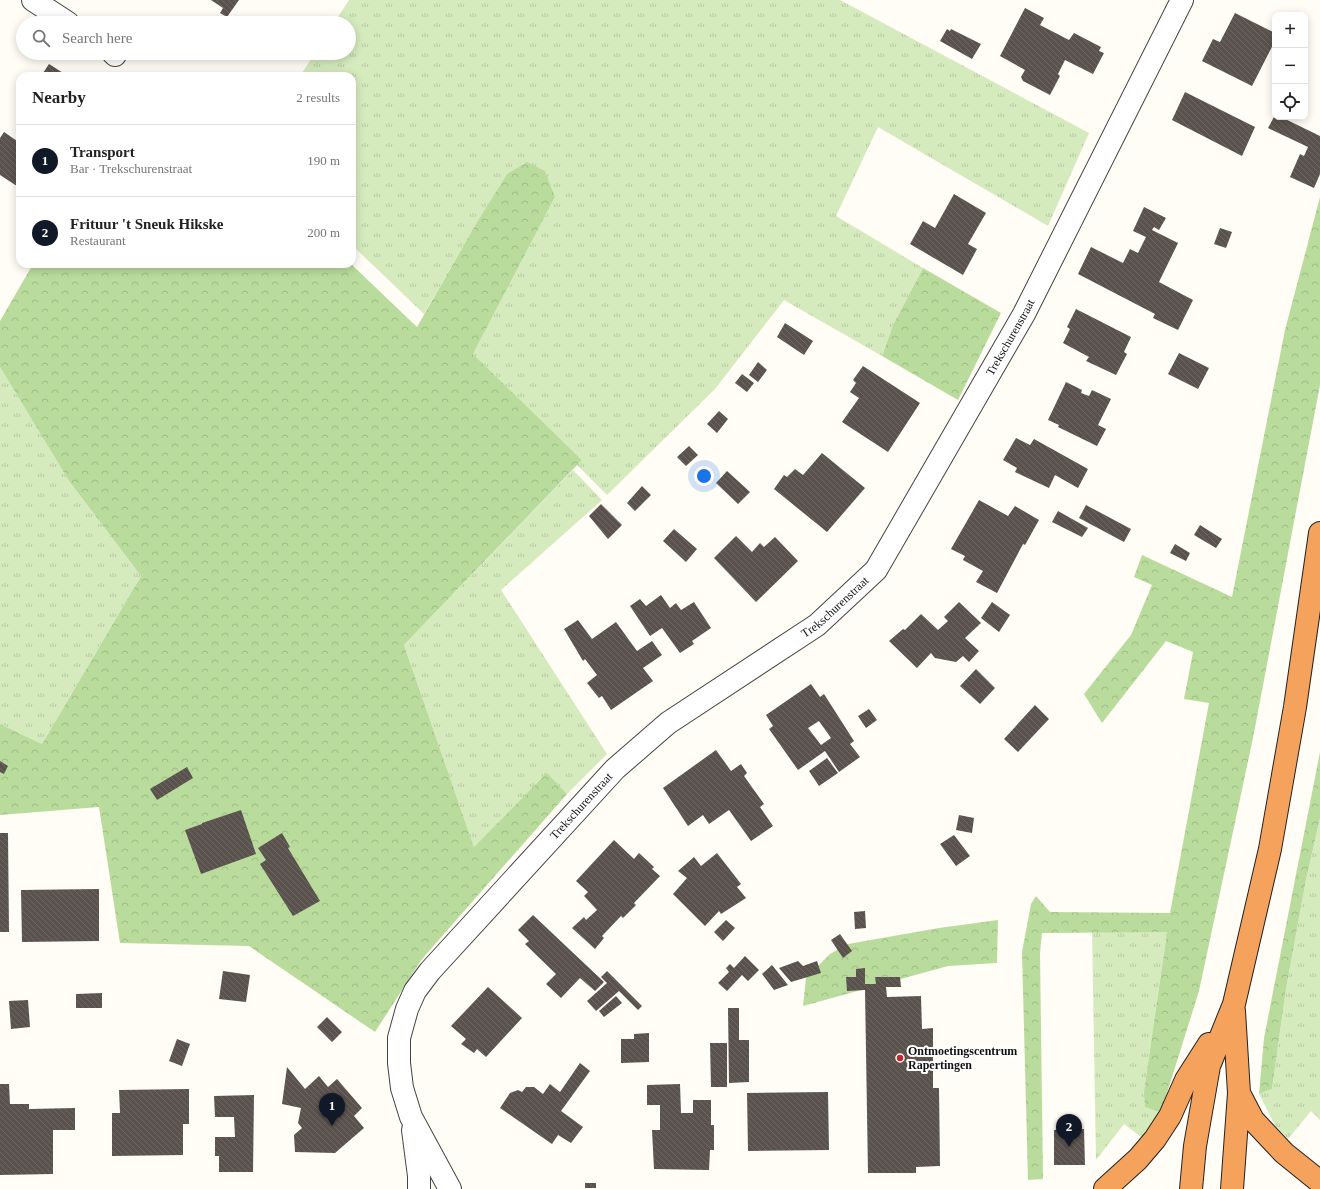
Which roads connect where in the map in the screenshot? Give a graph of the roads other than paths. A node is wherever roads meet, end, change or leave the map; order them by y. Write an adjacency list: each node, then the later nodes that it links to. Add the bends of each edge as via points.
1 (33, 0): 3 (street)
2 (1182, 0): 7 (street, Trekschurenstraat, via 1024,314 876,570 817,625 668,722 615,769 430,972 409,1003 399,1038 402,1088)
3 (57, 16)
4 (1320, 533): 5 (highway, via 1295,707 1270,849)
5 (1234, 1004): 6 (highway); 11 (highway, via 1186,1080 1170,1116 1155,1139 1138,1159); 12 (highway, via 1209,1066)
6 (1239, 1093): 8 (highway, via 1253,1120 1284,1153); 13 (highway)
7 (412, 1117): 9 (street, Trekschurenstraat); 10 (street, Trekschurenstraat)
8 (1320, 1182)
9 (419, 1189)
10 (450, 1189)
11 (1105, 1189)
12 (1191, 1189)
13 (1232, 1189)

